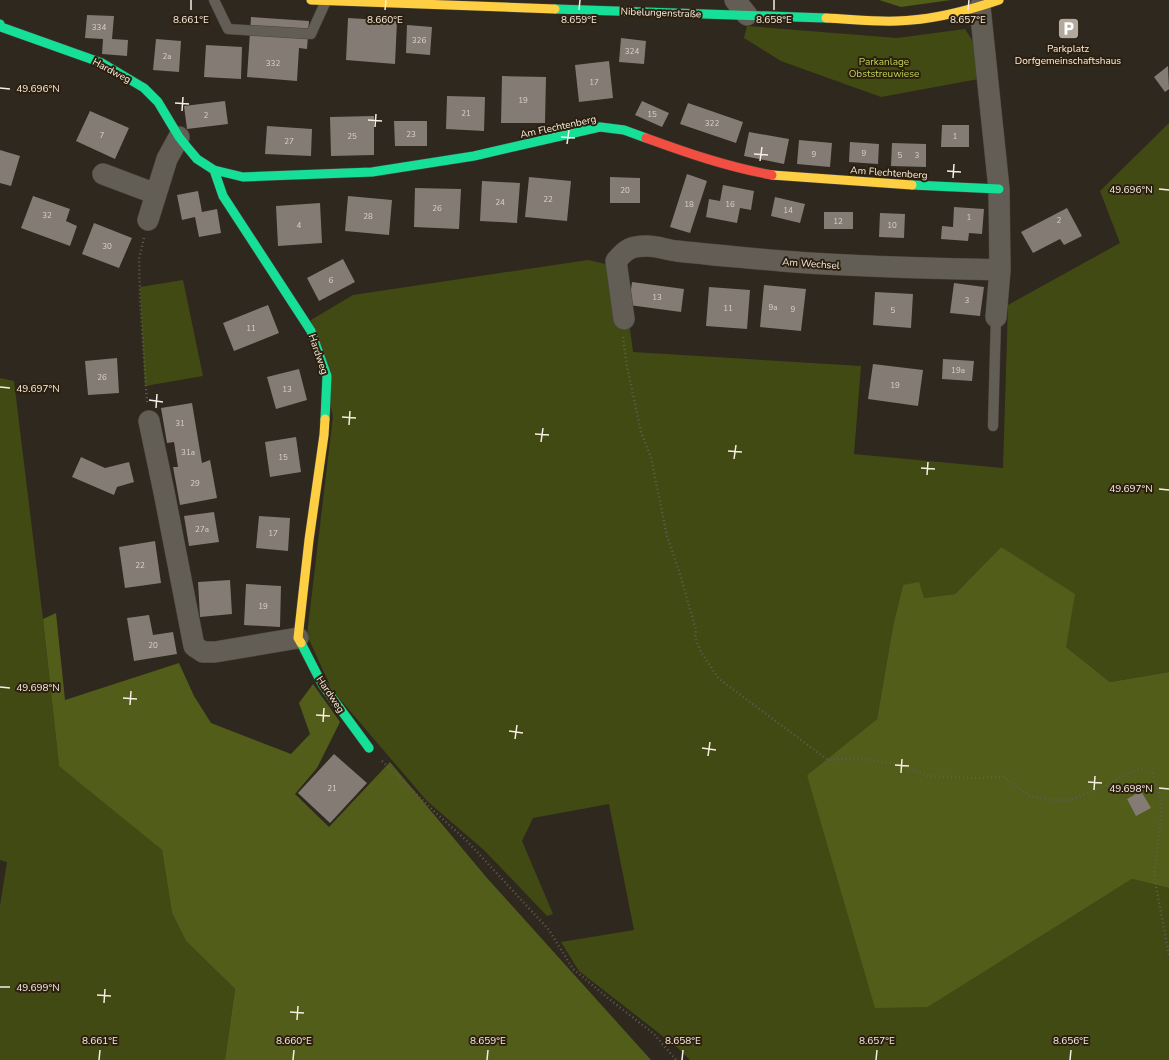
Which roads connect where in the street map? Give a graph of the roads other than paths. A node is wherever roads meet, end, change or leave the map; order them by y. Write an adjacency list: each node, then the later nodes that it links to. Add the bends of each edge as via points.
1 (214, 0): 3 (lane, via 228,29 312,34)
2 (311, 0): 3 (street, Nibelungenstraße)
3 (326, 0): 5 (street, Nibelungenstraße)
4 (990, 3): 5 (street, Nibelungenstraße, via 931,18 897,21); 10 (street)
5 (741, 8)
6 (0, 24): 7 (street, Hardweg, via 2,27 102,63 144,88 158,102)
7 (179, 138): 8 (street, Hardweg, via 197,159); 11 (street, via 167,159)
8 (214, 170): 10 (street, Am Flechtenberg, via 243,177 372,172 474,156 600,127 624,130 702,158 780,176); 18 (street, Hardweg, via 223,196 311,331 327,376 324,436 308,540)
9 (103, 174): 11 (street)
10 (999, 189): 13 (street)
11 (156, 194): 12 (street)
12 (148, 220)
13 (1000, 270): 14 (street); 15 (street, Am Wechsel, via 892,268 794,262 675,251 648,246 631,248 624,251 616,260)
14 (996, 318): 17 (lane)
15 (624, 319)
16 (149, 421): 18 (street, via 194,646 203,652 215,652)
17 (993, 426)
18 (298, 638): 19 (street, Hardweg, via 322,684)
19 (368, 748)

